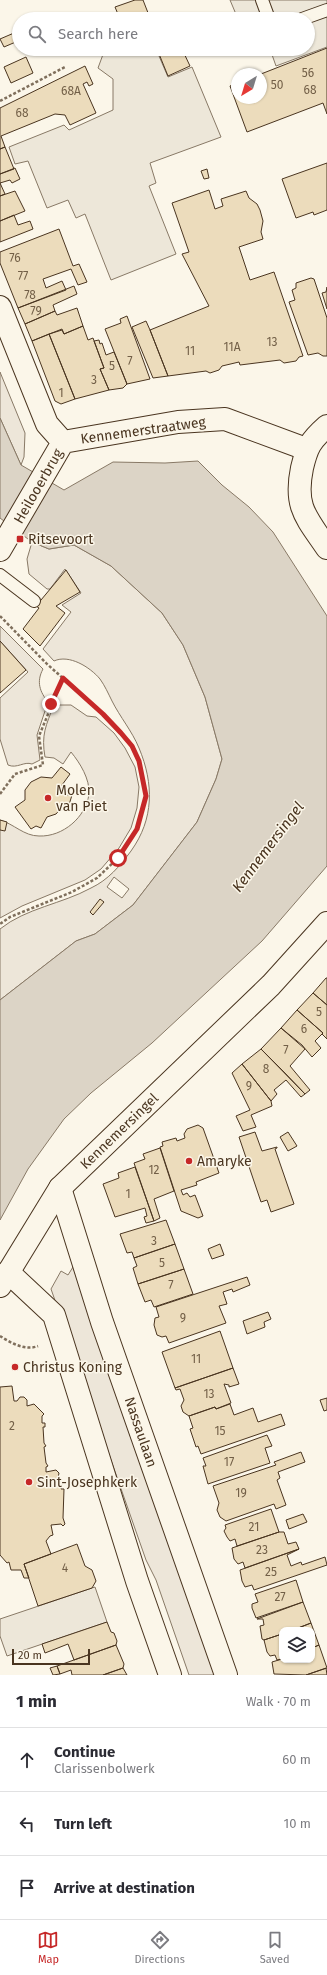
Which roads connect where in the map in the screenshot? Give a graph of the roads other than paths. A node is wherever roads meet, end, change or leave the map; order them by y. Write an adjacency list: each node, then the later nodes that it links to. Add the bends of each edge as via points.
1 (262, 0): 3 (lane)
2 (327, 10): 4 (lane)
3 (266, 12)
4 (315, 14)
5 (0, 307): 7 (street, via 47,424)
6 (327, 426): 8 (street)
7 (63, 442): 8 (street, Kennemerstraatweg, via 178,422 225,419); 10 (street, Heilooerbrug)
8 (306, 449): 9 (street, via 299,487 300,502 308,520)
9 (327, 548)
10 (0, 550)
11 (0, 575): 12 (lane)
12 (34, 601)
13 (327, 923): 14 (street, Kennemersingel, via 271,985)
14 (60, 1188): 15 (street); 17 (street, Nassaulaan, via 102,1322)
15 (4, 1279): 16 (street, via 54,1315 137,1581)
16 (170, 1675)
17 (226, 1675)

